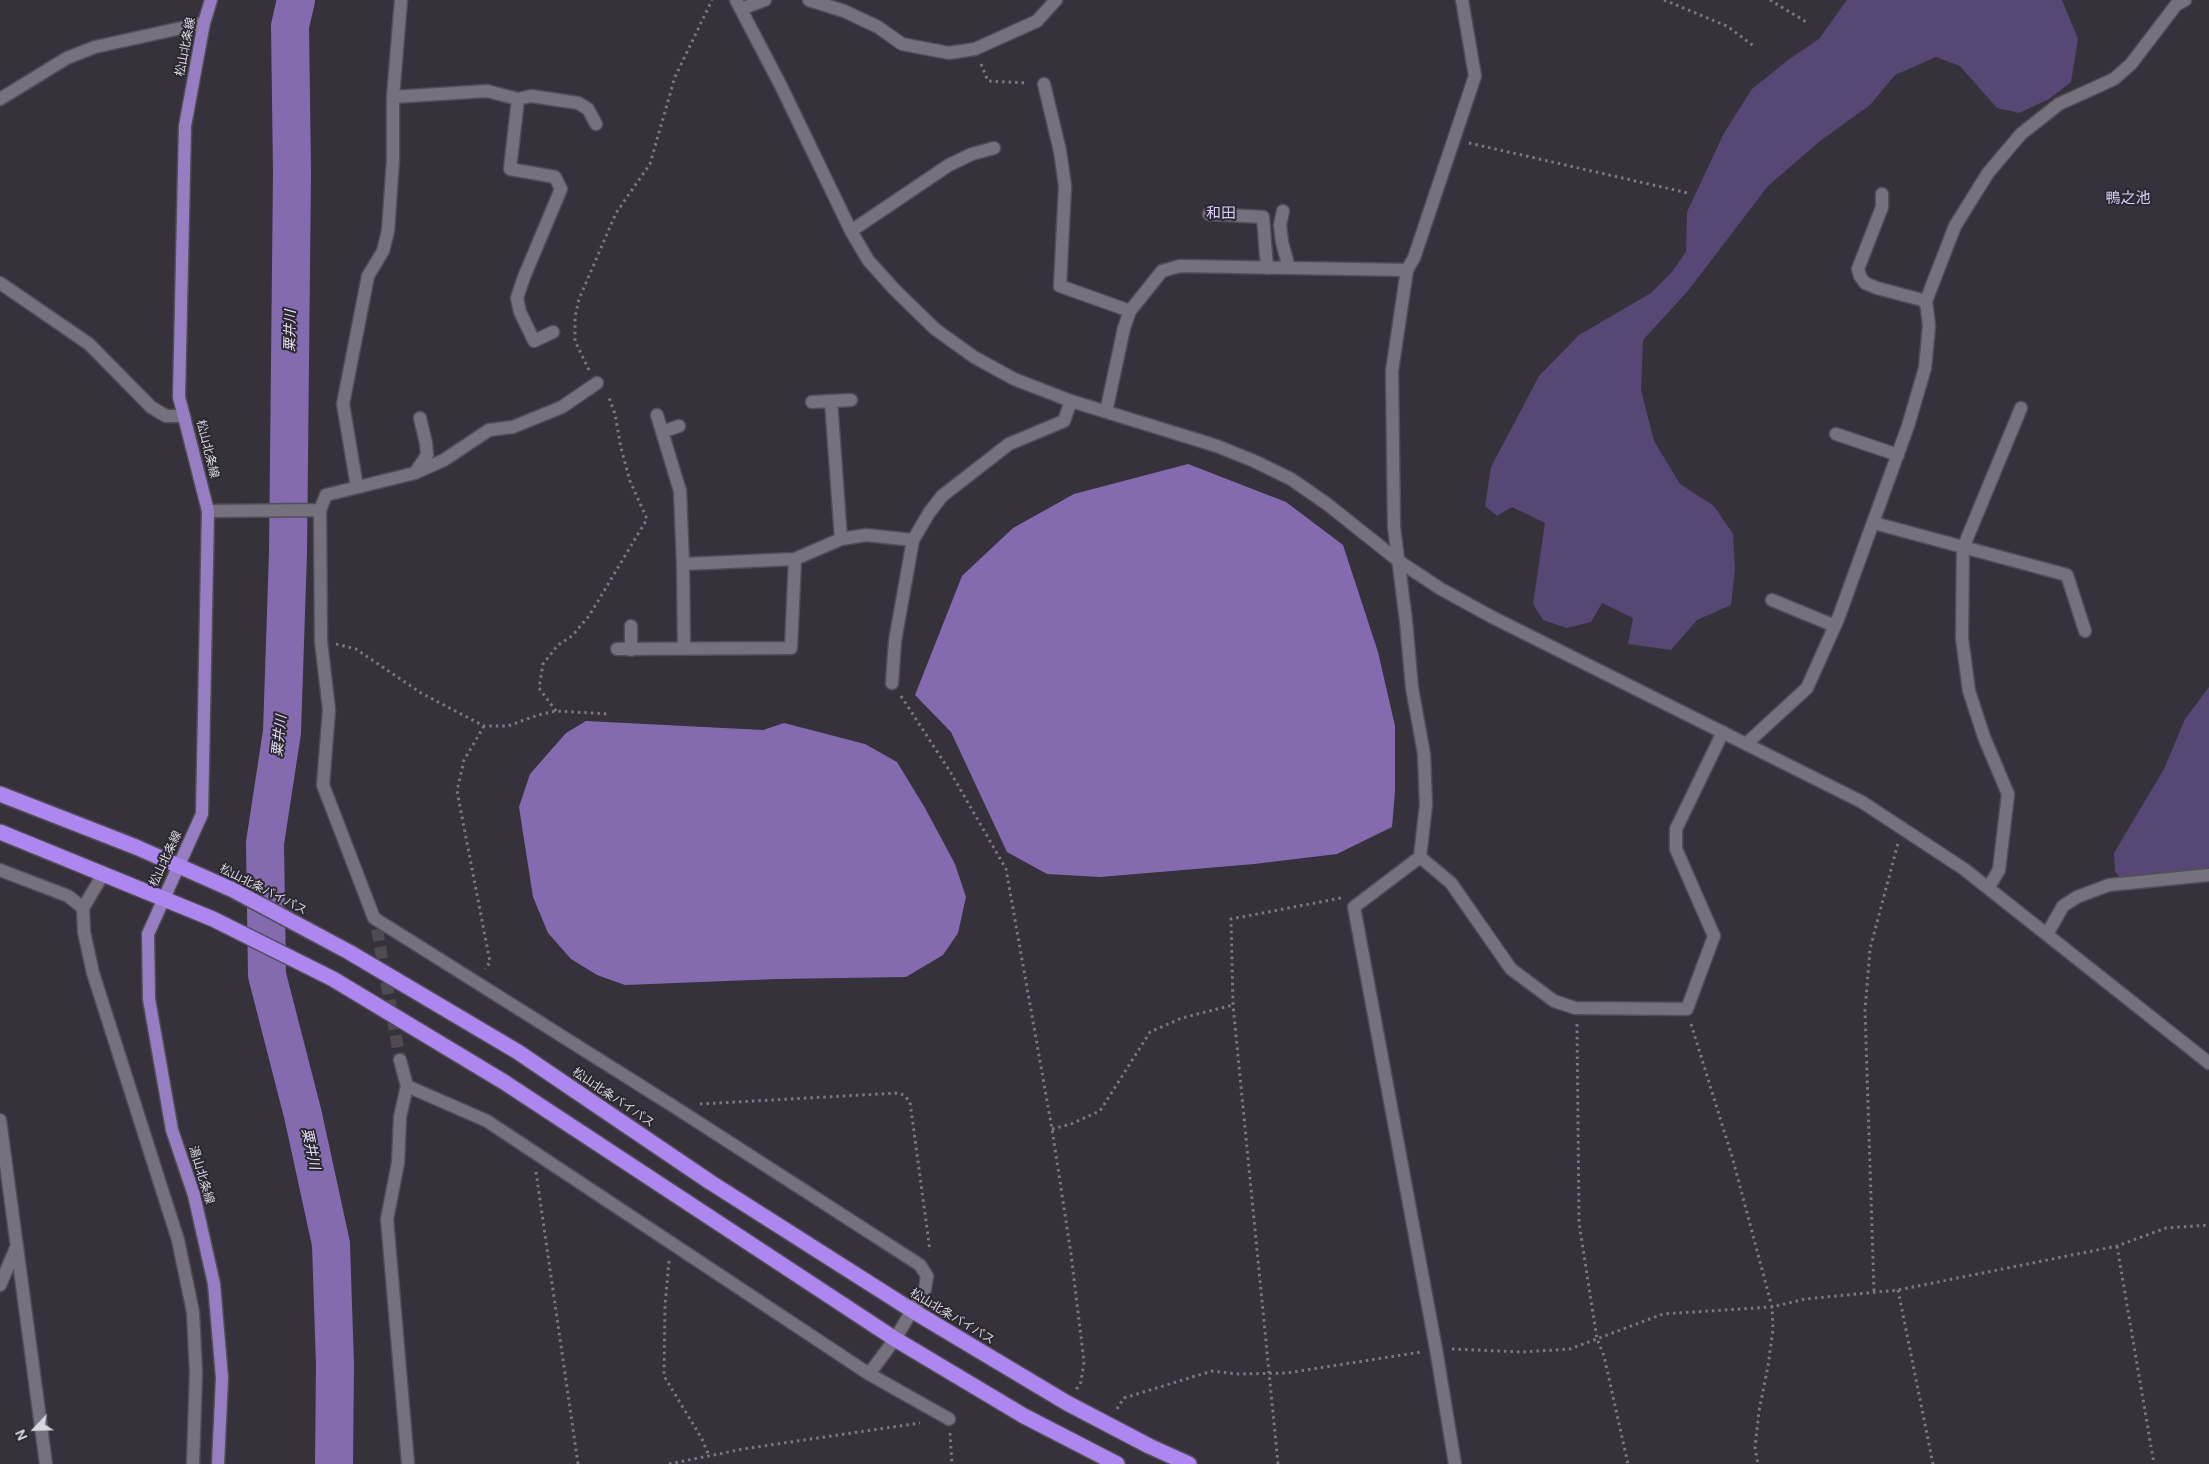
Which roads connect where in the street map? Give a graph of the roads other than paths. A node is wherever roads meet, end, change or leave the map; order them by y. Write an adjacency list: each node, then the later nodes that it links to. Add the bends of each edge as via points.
1 (211, 0): 9 (main road, 松山北条線)
2 (401, 0): 11 (street)
3 (765, 0): 8 (street)
4 (809, 0): 5 (street, via 844,11 878,27 902,44 949,53 976,49 1037,21)
5 (1056, 0)
6 (1462, 0): 22 (street, via 1475,76 1414,258)
7 (2186, 0): 24 (street, via 2176,5 2131,64 2114,79 2059,104 2021,134 1988,173 1955,226)
8 (739, 4): 19 (street)
9 (204, 23): 12 (street, via 95,47 67,58); 35 (main road, 松山北条線, via 185,126 179,397)
10 (1044, 84): 25 (street, via 1065,186 1060,286)
11 (393, 97): 13 (street, via 487,91); 42 (street, via 388,231 383,251 368,276 343,404)
12 (0, 98)
13 (518, 100): 14 (street, via 531,96 578,103 588,110); 26 (street, via 510,169 555,177 560,189 516,298 534,341)
14 (596, 124)
15 (994, 148): 19 (street, via 949,165)
16 (1882, 194): 24 (street, via 1882,207 1858,269 1860,276 1865,283 1877,288)
17 (1283, 211): 21 (street, via 1280,225)
18 (1209, 214): 20 (street, via 1264,217)
19 (851, 231): 30 (street, via 868,260 935,329 974,357 1014,379)
20 (1268, 268): 21 (street); 25 (street, via 1180,266 1162,270)
21 (1289, 268): 22 (street)
22 (1407, 270): 50 (street, via 1392,370 1394,527)
23 (0, 283): 35 (street, via 89,344 151,407 166,416)
24 (1926, 301): 40 (street, via 1929,326 1925,368)
25 (1130, 311): 33 (street)
26 (553, 332)
27 (597, 382): 41 (street, via 562,407 513,427 489,430 444,460)
28 (851, 400): 29 (street)
29 (831, 401): 31 (street); 46 (street)
30 (1071, 401): 33 (street); 47 (street, via 1064,421 1009,444 942,496)
31 (812, 402)
32 (2021, 408): 48 (street)
33 (1106, 412): 50 (street, via 1217,446 1291,479)
34 (657, 415): 38 (street)
35 (184, 416): 44 (main road, 松山北条線)
36 (420, 418): 41 (street, via 427,455)
37 (678, 426): 38 (street)
38 (662, 432): 51 (street, via 680,491)
39 (1836, 434): 40 (street)
40 (1898, 454): 45 (street)
41 (415, 473): 42 (street)
42 (357, 487): 43 (street, via 326,495)
43 (317, 510): 44 (street); 79 (street, via 321,640 329,710 323,785 376,923 475,981 920,1266 927,1276 925,1289)
44 (208, 511): 65 (main road, 松山北条線, via 202,814)
45 (1874, 523): 48 (street); 54 (street)
46 (841, 539): 47 (street, via 866,535); 49 (street)
47 (913, 540): 59 (street, via 895,641)
48 (1963, 548): 55 (street, via 2067,575); 69 (street, via 1962,638 1969,691 2008,794 1999,870)
49 (795, 559): 51 (street); 56 (street, via 791,648)
50 (1400, 562): 60 (street, via 1492,617); 64 (street, via 1412,688 1424,754 1426,805)
51 (683, 564): 56 (street)
52 (1772, 600): 54 (street)
53 (631, 626): 58 (street)
54 (1835, 626): 61 (street, via 1807,688)
55 (2085, 631)
56 (684, 649): 58 (street)
57 (617, 650): 58 (street)
58 (632, 650)
59 (892, 683)
60 (1723, 732): 61 (street); 64 (street, via 1676,829 1676,849 1714,936 1687,1009 1575,1008 1554,1001 1511,969 1451,883)
61 (1746, 744): 69 (street, via 1862,802)
62 (0, 794): 65 (highway, 松山北条バイパス)
63 (0, 832): 67 (highway)
64 (1420, 857): 89 (street, via 1354,907)
65 (179, 867): 70 (main road, 松山北条線); 79 (highway, 松山北条バイパス, via 233,890 349,952 518,1052 710,1182)
66 (0, 870): 71 (street, via 68,896)
67 (104, 873): 70 (highway); 71 (street)
68 (2209, 875): 72 (street, via 2108,885 2076,897 2063,906)
69 (1988, 888): 72 (street)
70 (163, 898): 80 (highway, via 213,919 333,979 504,1082); 85 (main road, 湯山北条線, via 148,934 148,999 172,1130 194,1195 214,1284 222,1378)
71 (83, 908): 84 (street, via 84,932 93,973 178,1240 191,1303 196,1373)
72 (2047, 934): 74 (street)
73 (400, 1060): 75 (street)
74 (2209, 1062)
75 (406, 1086): 81 (street, via 487,1121); 86 (street, via 400,1117 398,1163 387,1219)
76 (0, 1120): 77 (street)
77 (16, 1248): 78 (street); 83 (street)
78 (0, 1285)
79 (913, 1311): 80 (street); 88 (highway, 松山北条バイパス, via 1067,1403)
80 (894, 1339): 81 (street); 87 (highway, via 1024,1416)
81 (869, 1374): 82 (street)
82 (949, 1418)
83 (46, 1464)
84 (193, 1464)
85 (218, 1464)
86 (408, 1464)
87 (1117, 1464)
88 (1189, 1464)
89 (1455, 1464)

